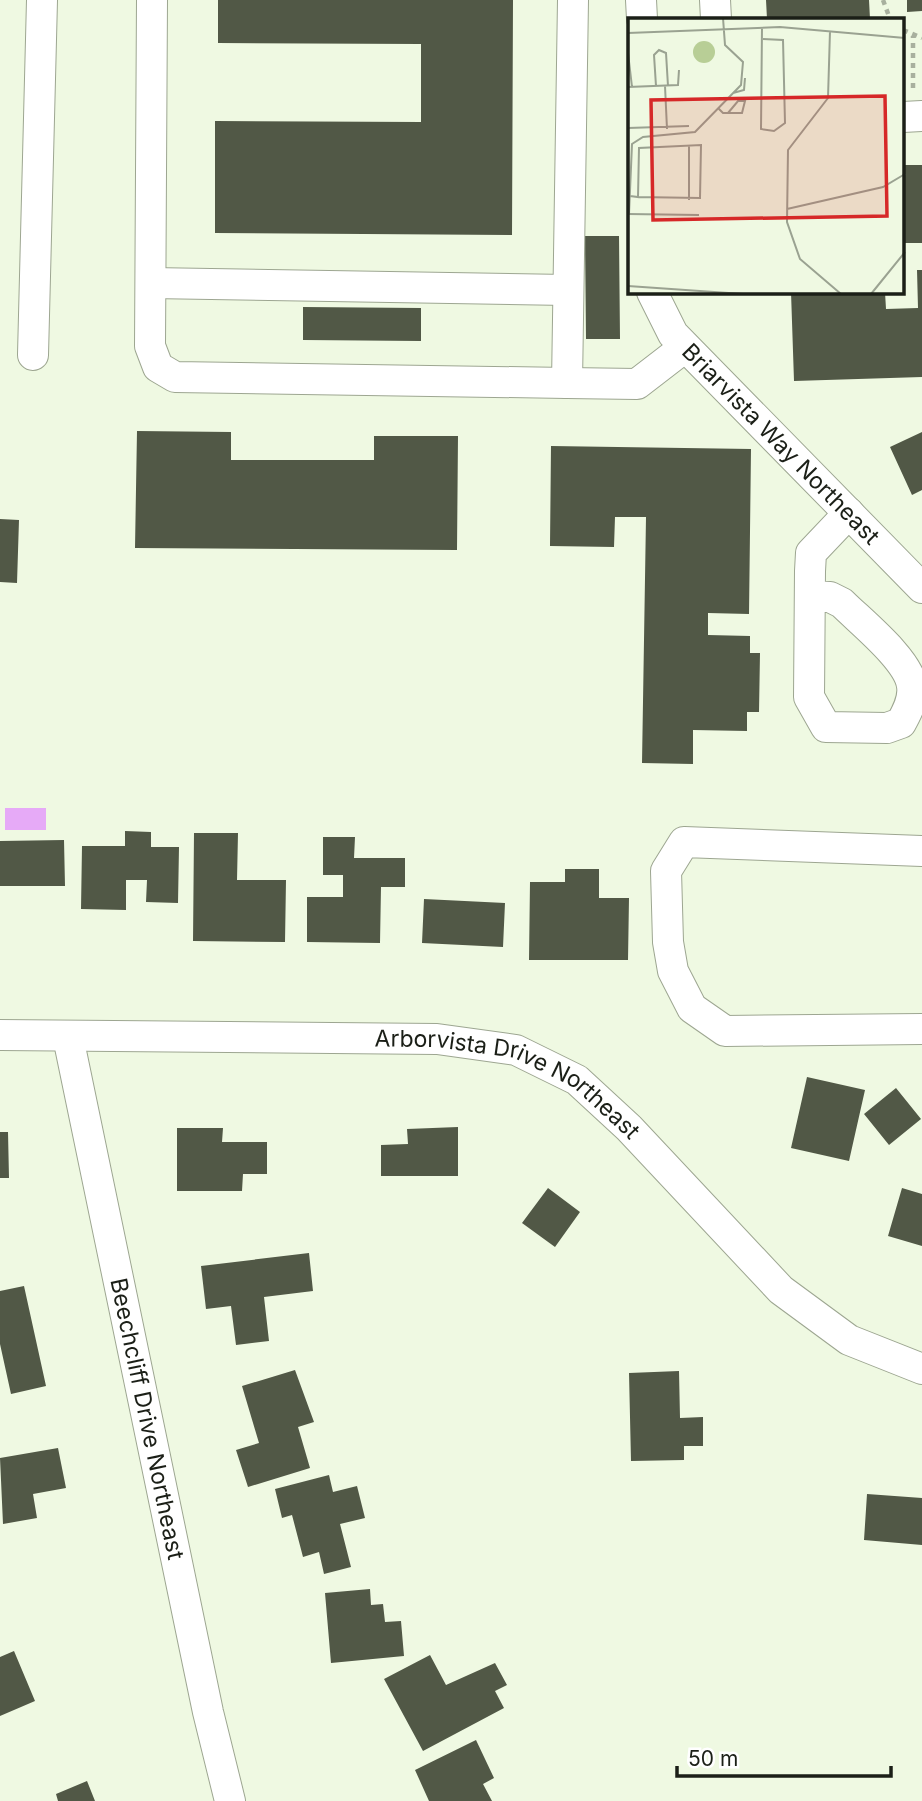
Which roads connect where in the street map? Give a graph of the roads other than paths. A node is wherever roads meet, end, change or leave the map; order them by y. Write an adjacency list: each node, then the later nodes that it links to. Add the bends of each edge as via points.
1 (41, 0): 12 (street)
2 (152, 0): 8 (street)
3 (572, 0): 9 (street)
4 (641, 0): 6 (street)
5 (715, 0): 7 (street)
6 (642, 18)
7 (716, 18)
8 (151, 284): 9 (street); 13 (street, via 150,346 158,367 175,377)
9 (568, 290): 13 (street)
10 (653, 294): 11 (street, Briarvista Way Northeast, via 673,334)
11 (685, 347): 13 (street, via 637,384); 14 (street, Briarvista Way Northeast)
12 (33, 355)
13 (567, 383)
14 (849, 513): 15 (street, Briarvista Way Northeast); 16 (street, via 811,553)
15 (922, 588)
16 (810, 596): 16 (street, via 809,697 817,715 826,727 844,729 887,728 901,723 912,687 906,670 842,603)
17 (922, 851): 18 (street, via 684,842 666,871 673,971 692,1008 725,1031)
18 (922, 1029)
19 (0, 1035): 20 (street, Arborvista Drive Northeast)
20 (68, 1037): 21 (street, Arborvista Drive Northeast, via 194,1034 437,1039 516,1050 577,1080 629,1128 781,1290 849,1340); 22 (street, Beechcliff Drive Northeast, via 210,1725)
21 (922, 1369)
22 (230, 1801)

